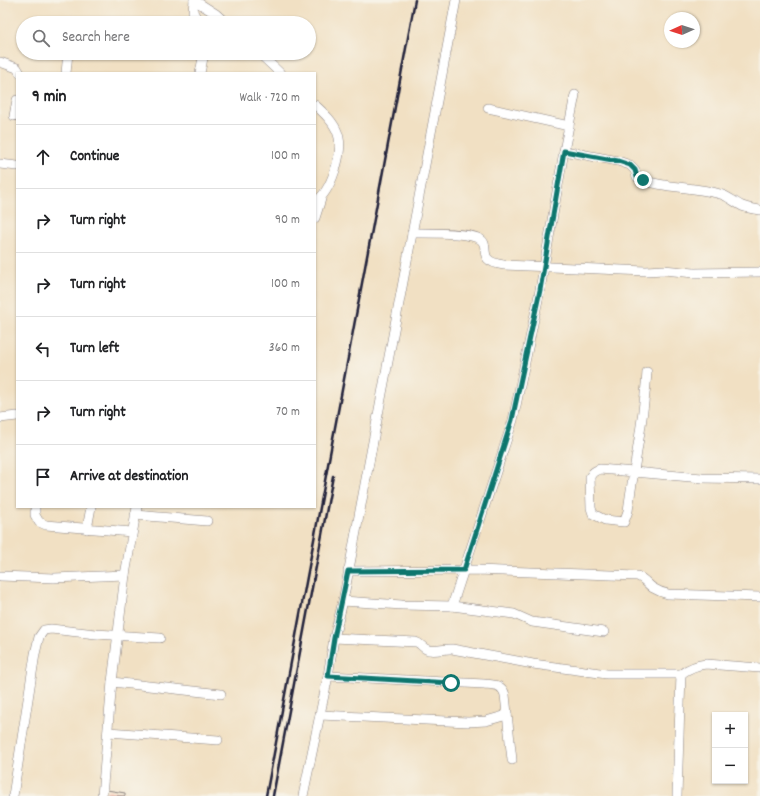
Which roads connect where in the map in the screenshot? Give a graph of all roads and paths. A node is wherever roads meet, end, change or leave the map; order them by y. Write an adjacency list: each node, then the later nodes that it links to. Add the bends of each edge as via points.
1 (194, 0): 3 (street); 4 (street)
2 (456, 0): 25 (street)
3 (195, 16)
4 (218, 16)
5 (67, 60): 10 (street)
6 (203, 60): 11 (street)
7 (266, 60): 12 (street)
8 (0, 62): 9 (street, via 17,68)
9 (19, 72)
10 (66, 72)
11 (200, 72)
12 (279, 72)
13 (575, 95): 18 (street)
14 (16, 105): 17 (street)
15 (316, 106): 22 (street, via 335,127 340,146 326,192)
16 (488, 108): 18 (street)
17 (14, 116)
18 (569, 126): 19 (street)
19 (564, 151): 23 (street, via 618,161 630,165 637,177 643,180 722,194 742,206); 26 (street)
20 (0, 164): 21 (street)
21 (16, 166)
22 (318, 200): 24 (street)
23 (760, 210)
24 (316, 212)
25 (412, 233): 26 (street, via 477,238 484,243 485,254 494,264); 40 (street)
26 (544, 266): 27 (street, via 694,273); 39 (street, via 512,420)
27 (760, 272)
28 (647, 372): 31 (street)
29 (16, 416): 30 (street)
30 (0, 418)
31 (634, 472): 31 (street, via 600,469 592,474 590,477 593,514 605,520 624,522); 32 (street)
32 (760, 479)
33 (35, 508): 37 (street, via 39,522 46,525)
34 (90, 508): 37 (street)
35 (136, 511): 36 (street); 38 (street)
36 (207, 521)
37 (87, 529): 38 (street)
38 (132, 532): 41 (street)
39 (464, 570): 40 (street); 43 (street, via 637,576 658,591 668,594); 45 (street)
40 (348, 571): 44 (street)
41 (125, 575): 42 (street, via 54,578); 47 (street)
42 (0, 576)
43 (760, 597)
44 (343, 601): 45 (street); 49 (street)
45 (452, 606): 46 (street, via 514,614 532,622)
46 (604, 632)
47 (118, 636): 48 (street); 53 (street); 60 (street, via 51,629 44,630 39,637)
48 (160, 638)
49 (334, 638): 51 (street, via 416,642 426,650 452,649 532,664 607,674); 52 (street)
50 (760, 668): 51 (street, via 698,664)
51 (681, 674): 63 (street)
52 (328, 676): 55 (street); 56 (street, via 500,686 504,689)
53 (112, 682): 54 (street); 57 (street)
54 (221, 694)
55 (320, 715): 56 (street, via 468,722 486,721); 62 (street)
56 (507, 715): 59 (street)
57 (108, 732): 58 (street); 61 (street)
58 (218, 740)
59 (512, 760)
60 (12, 796)
61 (102, 796)
62 (303, 796)
63 (677, 796)

